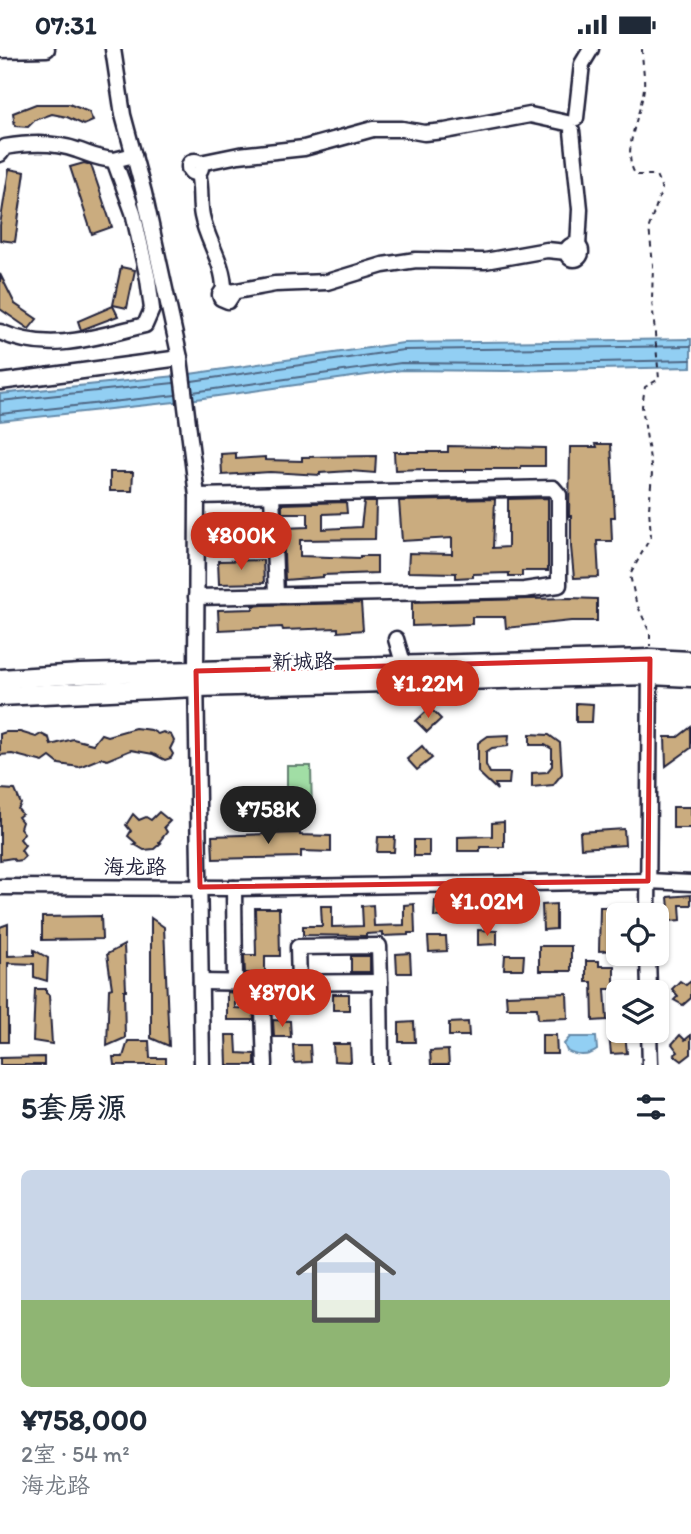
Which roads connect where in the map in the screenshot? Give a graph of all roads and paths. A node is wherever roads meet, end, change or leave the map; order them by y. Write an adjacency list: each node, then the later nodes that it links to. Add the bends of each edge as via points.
1 (47, 49): 5 (street)
2 (113, 49): 8 (street)
3 (591, 49): 6 (street, via 582,64)
4 (642, 49): 20 (path, via 644,88 630,167 636,175 656,175 663,189 649,227 659,379 645,387 642,406 652,473 651,536 630,575 650,633)
5 (0, 50)
6 (572, 124): 6 (street, via 530,115 424,133 373,129 304,148 239,155 199,168 201,215 227,291 327,282 416,260 485,261 573,250 580,209)
7 (0, 154): 9 (street, via 5,146 47,145)
8 (134, 155): 9 (street); 11 (street)
9 (114, 160): 10 (street, via 133,212 148,279 152,309 145,325 69,344 19,340)
10 (0, 332)
11 (180, 358): 12 (street); 14 (street)
12 (0, 382)
13 (272, 495): 14 (street); 15 (street); 15 (street, via 553,488 559,495 559,585 524,590)
14 (197, 496): 16 (street)
15 (276, 595): 16 (street)
16 (196, 597): 23 (street)
17 (396, 639): 19 (street)
18 (691, 661): 20 (main road, 新城路)
19 (404, 666): 20 (main road, 新城路); 23 (main road, 新城路)
20 (650, 668): 21 (main road, 新城路); 23 (main road, 新城路); 25 (street)
21 (691, 677)
22 (0, 678): 23 (main road, 新城路)
23 (196, 679): 24 (main road, 新城路); 28 (street)
24 (0, 696)
25 (648, 881): 26 (street, 海龙路); 29 (street, 海龙路); 30 (street)
26 (691, 883)
27 (0, 887): 28 (street, 海龙路)
28 (200, 887): 29 (street, 海龙路); 31 (street)
29 (234, 888): 33 (street)
30 (648, 903)
31 (201, 982): 33 (street); 37 (street)
32 (380, 982): 35 (street); 35 (street, via 379,946 298,947); 39 (street)
33 (235, 983): 34 (street)
34 (262, 983): 35 (street); 38 (street)
35 (299, 983)
36 (649, 1043): 40 (street)
37 (202, 1065)
38 (265, 1065)
39 (381, 1065)
40 (650, 1065)

